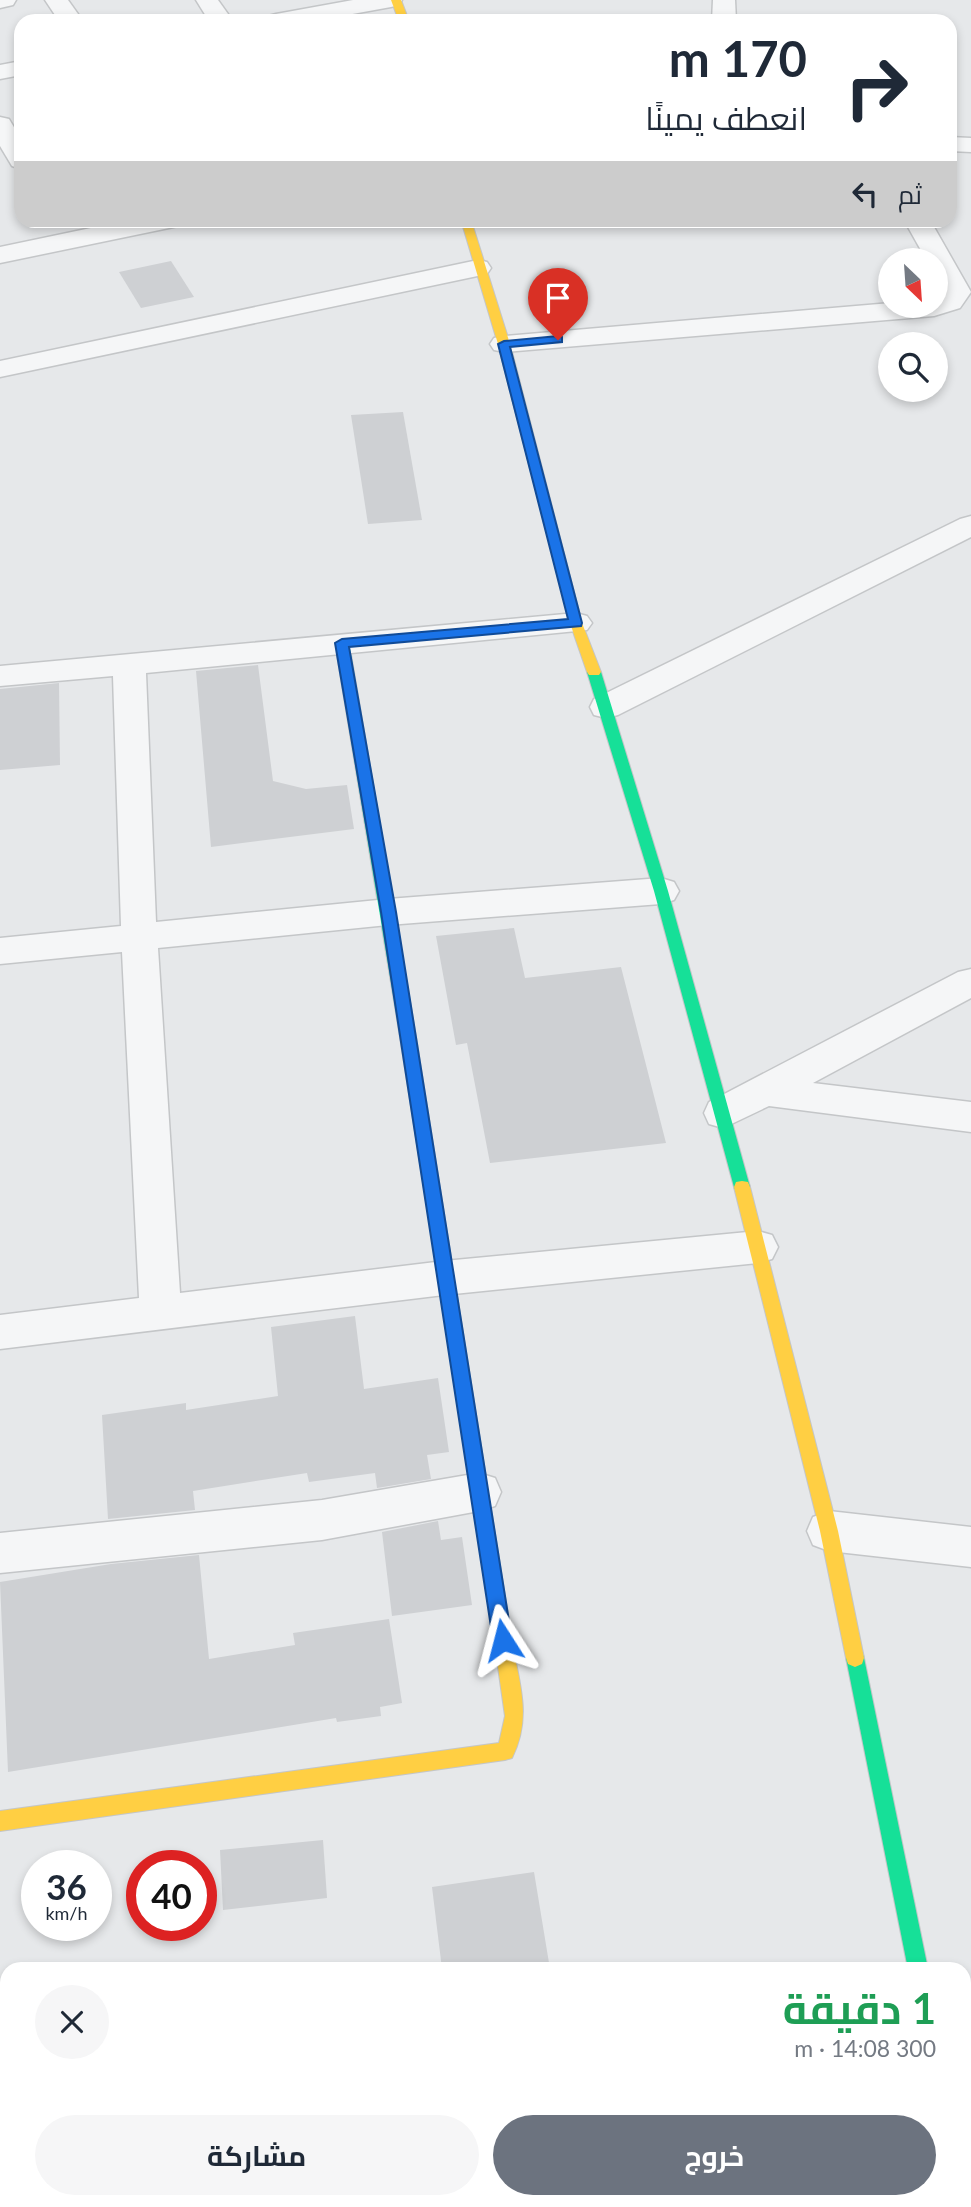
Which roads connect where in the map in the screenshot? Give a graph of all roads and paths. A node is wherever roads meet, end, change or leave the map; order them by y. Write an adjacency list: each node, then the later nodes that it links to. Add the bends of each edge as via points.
1 (394, 0): 2 (street)
2 (315, 14)
3 (0, 124): 4 (street)
4 (14, 149)
5 (90, 228): 8 (street)
6 (468, 228): 10 (street)
7 (922, 228): 11 (street, via 958,293 934,308)
8 (61, 231): 9 (street)
9 (0, 256)
10 (478, 268): 11 (street); 12 (street)
11 (504, 344): 14 (street)
12 (0, 369)
13 (971, 525): 18 (street)
14 (576, 623): 15 (street); 18 (street)
15 (342, 643): 16 (street); 20 (street)
16 (130, 664): 17 (street); 21 (street)
17 (0, 676)
18 (606, 707): 19 (street)
19 (661, 891): 20 (street); 25 (street)
20 (388, 912): 21 (street); 28 (street)
21 (139, 937): 22 (street); 29 (street)
22 (0, 951)
23 (971, 982): 24 (street)
24 (763, 1091): 25 (street); 26 (street)
25 (723, 1113): 27 (street)
26 (971, 1116)
27 (758, 1247): 28 (street); 32 (street)
28 (444, 1278): 29 (street); 31 (street)
29 (160, 1312): 30 (street)
30 (0, 1332)
31 (479, 1492): 34 (street, via 322,1520); 35 (street, via 515,1714 514,1738 505,1751)
32 (829, 1531): 33 (street); 36 (street)
33 (971, 1547)
34 (0, 1553)
35 (0, 1821)
36 (917, 1962)

